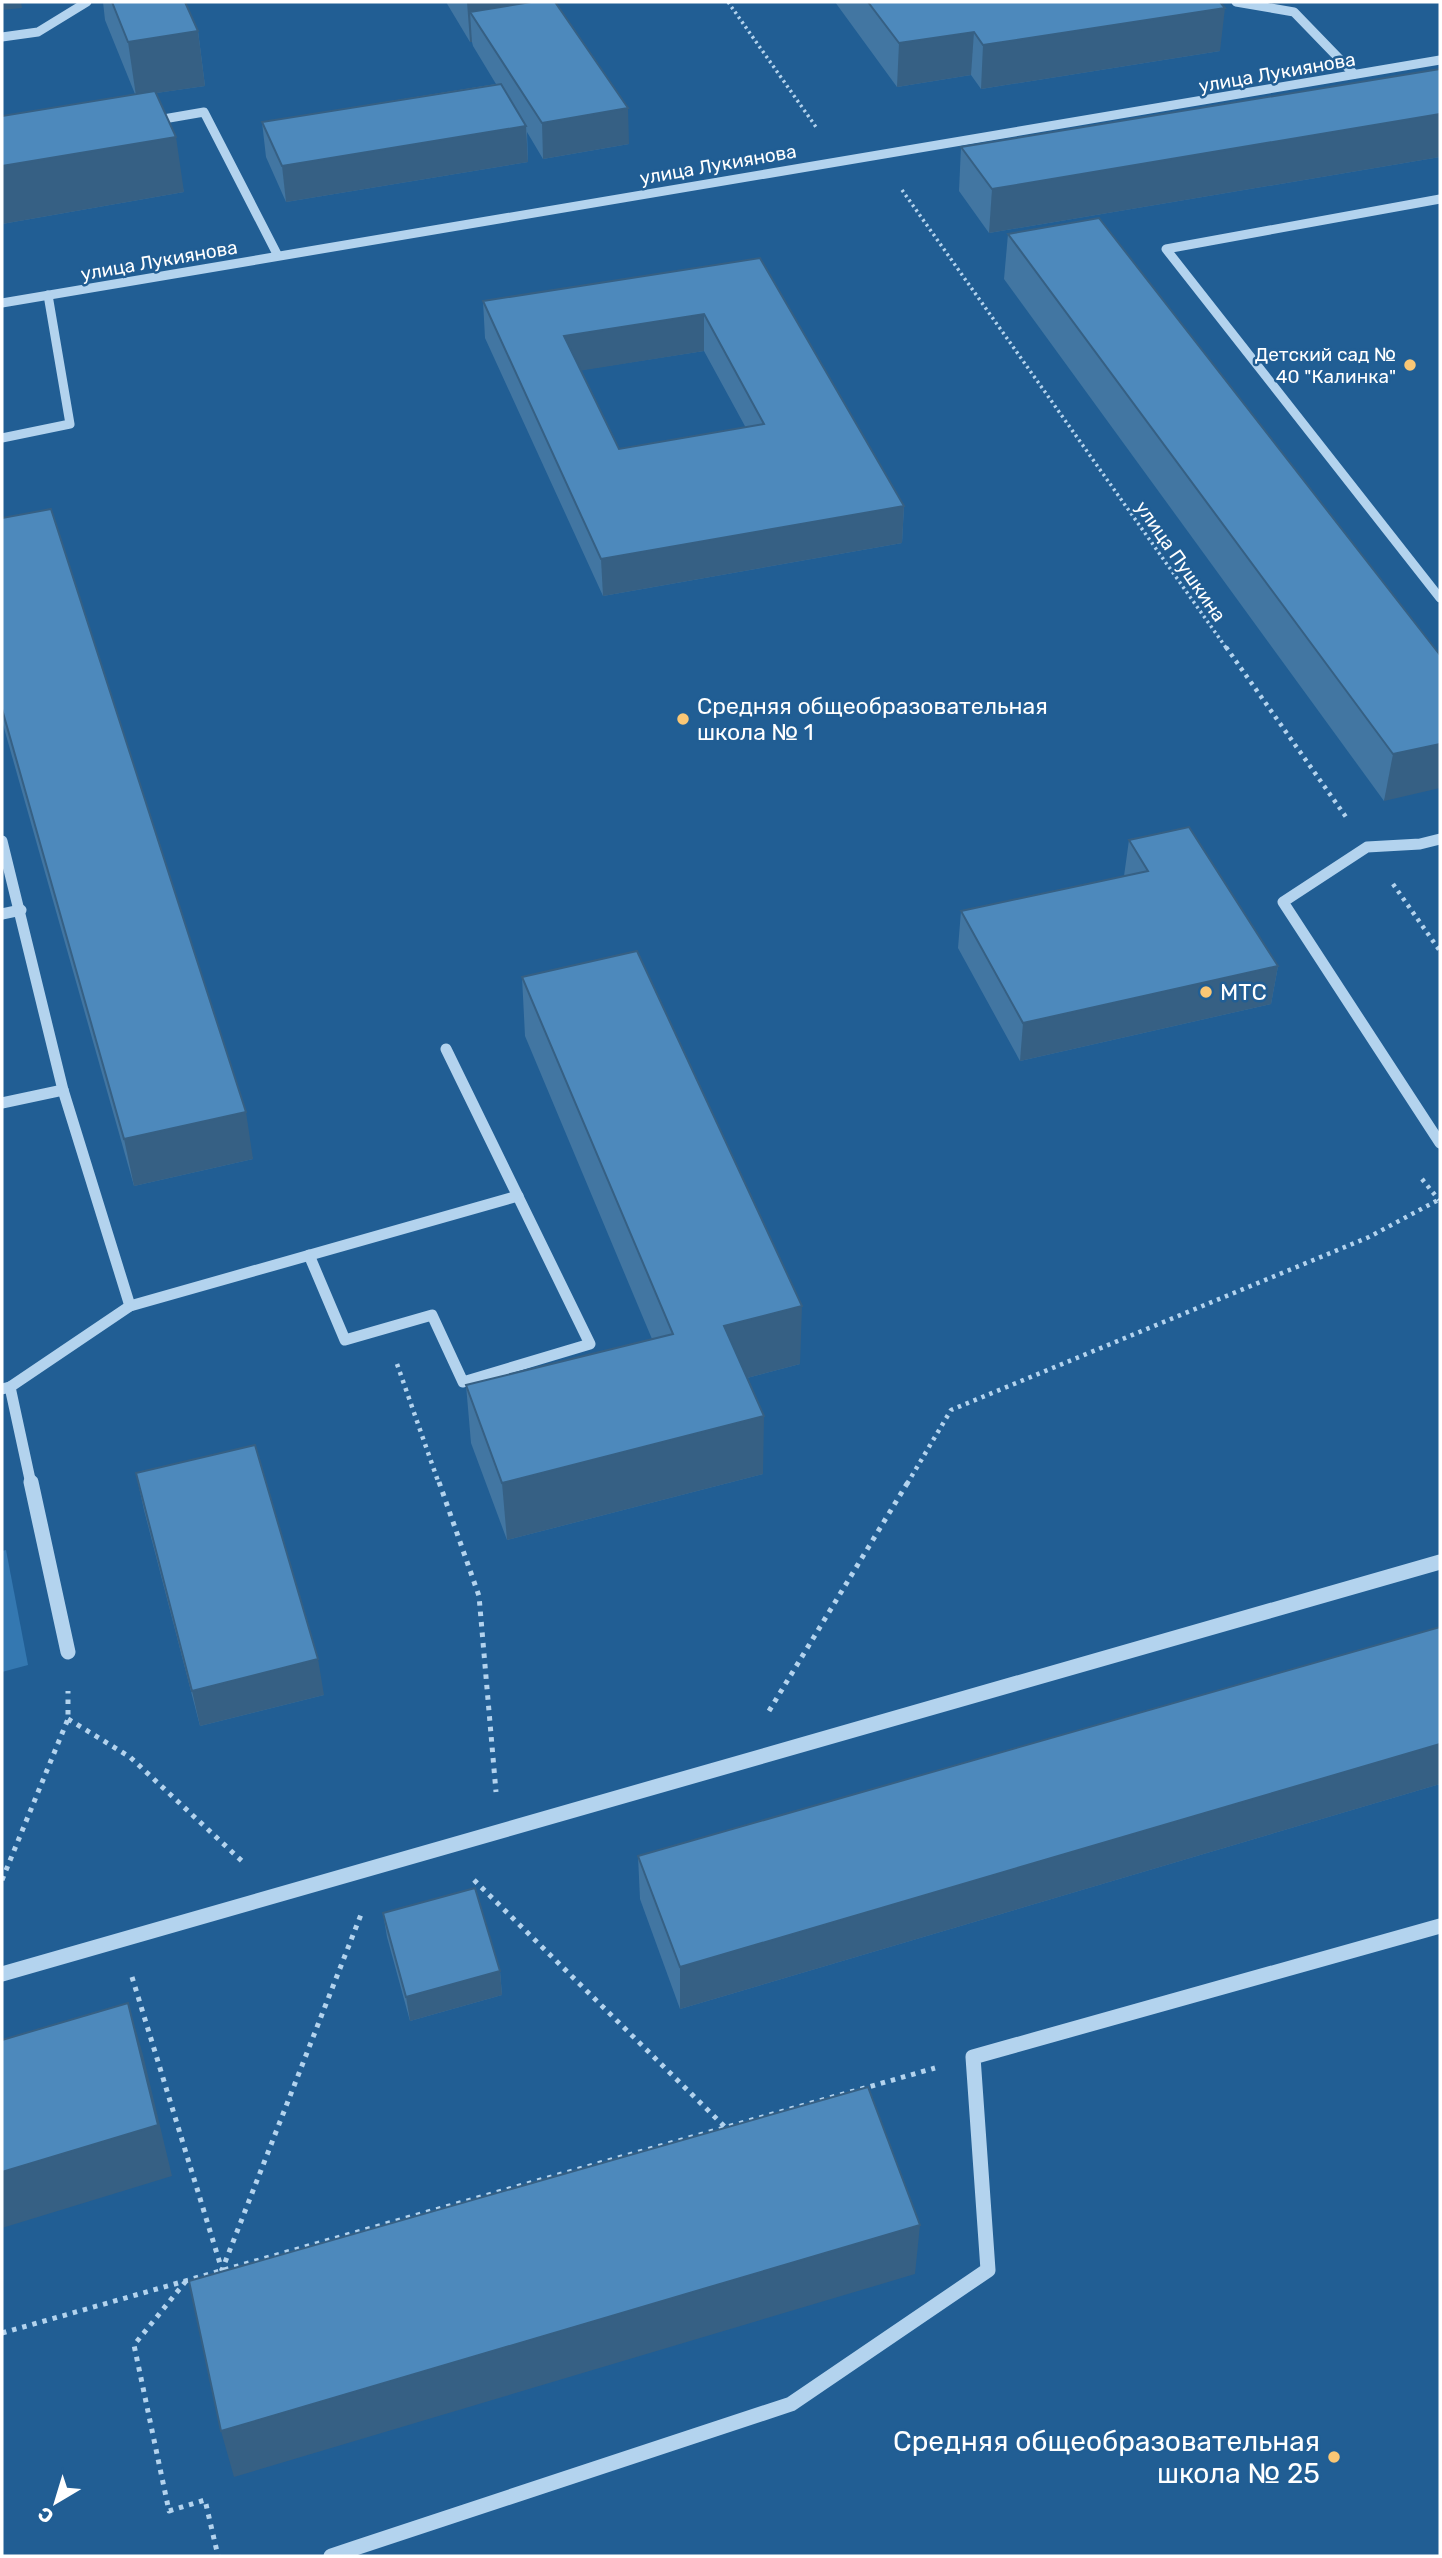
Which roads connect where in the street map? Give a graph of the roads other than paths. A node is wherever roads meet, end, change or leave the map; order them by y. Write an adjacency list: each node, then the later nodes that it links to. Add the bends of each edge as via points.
1 (87, 2): 3 (street, via 38,32)
2 (1236, 2): 5 (street, via 1294,12)
3 (2, 37)
4 (1440, 60): 5 (street, улица Лукиянова)
5 (1354, 75): 8 (street, улица Лукиянова)
6 (137, 124): 8 (street, via 204,112)
7 (1440, 199): 12 (street, via 1166,248)
8 (277, 254): 9 (street, улица Лукиянова)
9 (48, 295): 10 (street, улица Лукиянова); 11 (lane, via 70,424)
10 (2, 303)
11 (2, 438)
12 (1440, 598)
13 (1440, 839): 20 (street, via 1367,847 1283,902)
14 (2, 841): 15 (street)
15 (22, 910): 16 (street); 18 (street)
16 (2, 914)
17 (446, 1049): 21 (street)
18 (63, 1090): 19 (street); 23 (street)
19 (2, 1103)
20 (1440, 1143)
21 (518, 1196): 22 (street); 22 (street, via 590,1344 463,1382 432,1315 345,1340)
22 (309, 1255): 23 (street)
23 (130, 1306): 24 (street)
24 (6, 1388): 26 (street)
25 (1440, 1563): 28 (street)
26 (68, 1652)
27 (1440, 1926): 29 (street, via 973,2057 988,2270 792,2404)
28 (2, 1974)
29 (331, 2556)

